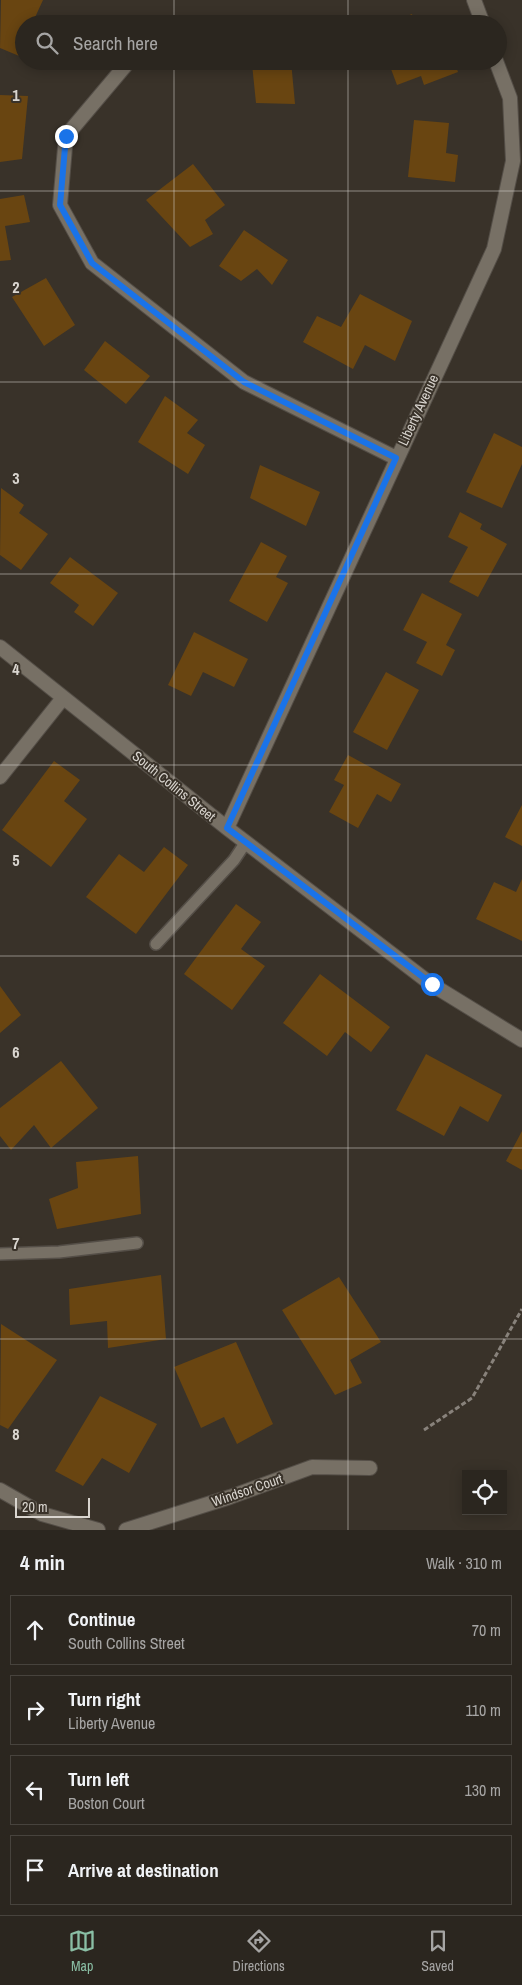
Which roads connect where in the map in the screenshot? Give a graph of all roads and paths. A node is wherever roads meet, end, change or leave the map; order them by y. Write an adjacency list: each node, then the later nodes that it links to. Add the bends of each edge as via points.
1 (474, 0): 2 (street)
2 (480, 15)
3 (122, 70): 5 (street, via 66,136 60,205 92,263 244,382)
4 (499, 70): 5 (street, Liberty Avenue, via 510,98 514,161 494,250)
5 (396, 458): 9 (street, Liberty Avenue)
6 (0, 648): 7 (street, South Collins Street)
7 (63, 698): 8 (street); 9 (street, South Collins Street)
8 (0, 777)
9 (227, 828): 10 (street, South Collins Street)
10 (246, 842): 11 (lane, via 234,860); 12 (street, South Collins Street, via 432,984)
11 (156, 944)
12 (522, 1040)
13 (137, 1243): 14 (lane, via 59,1252)
14 (0, 1254)
15 (522, 1309): 16 (path, via 472,1398)
16 (424, 1430)
17 (370, 1468): 20 (street, Windsor Court, via 312,1467)
18 (0, 1490): 19 (street, via 42,1514)
19 (98, 1530)
20 (126, 1530)

